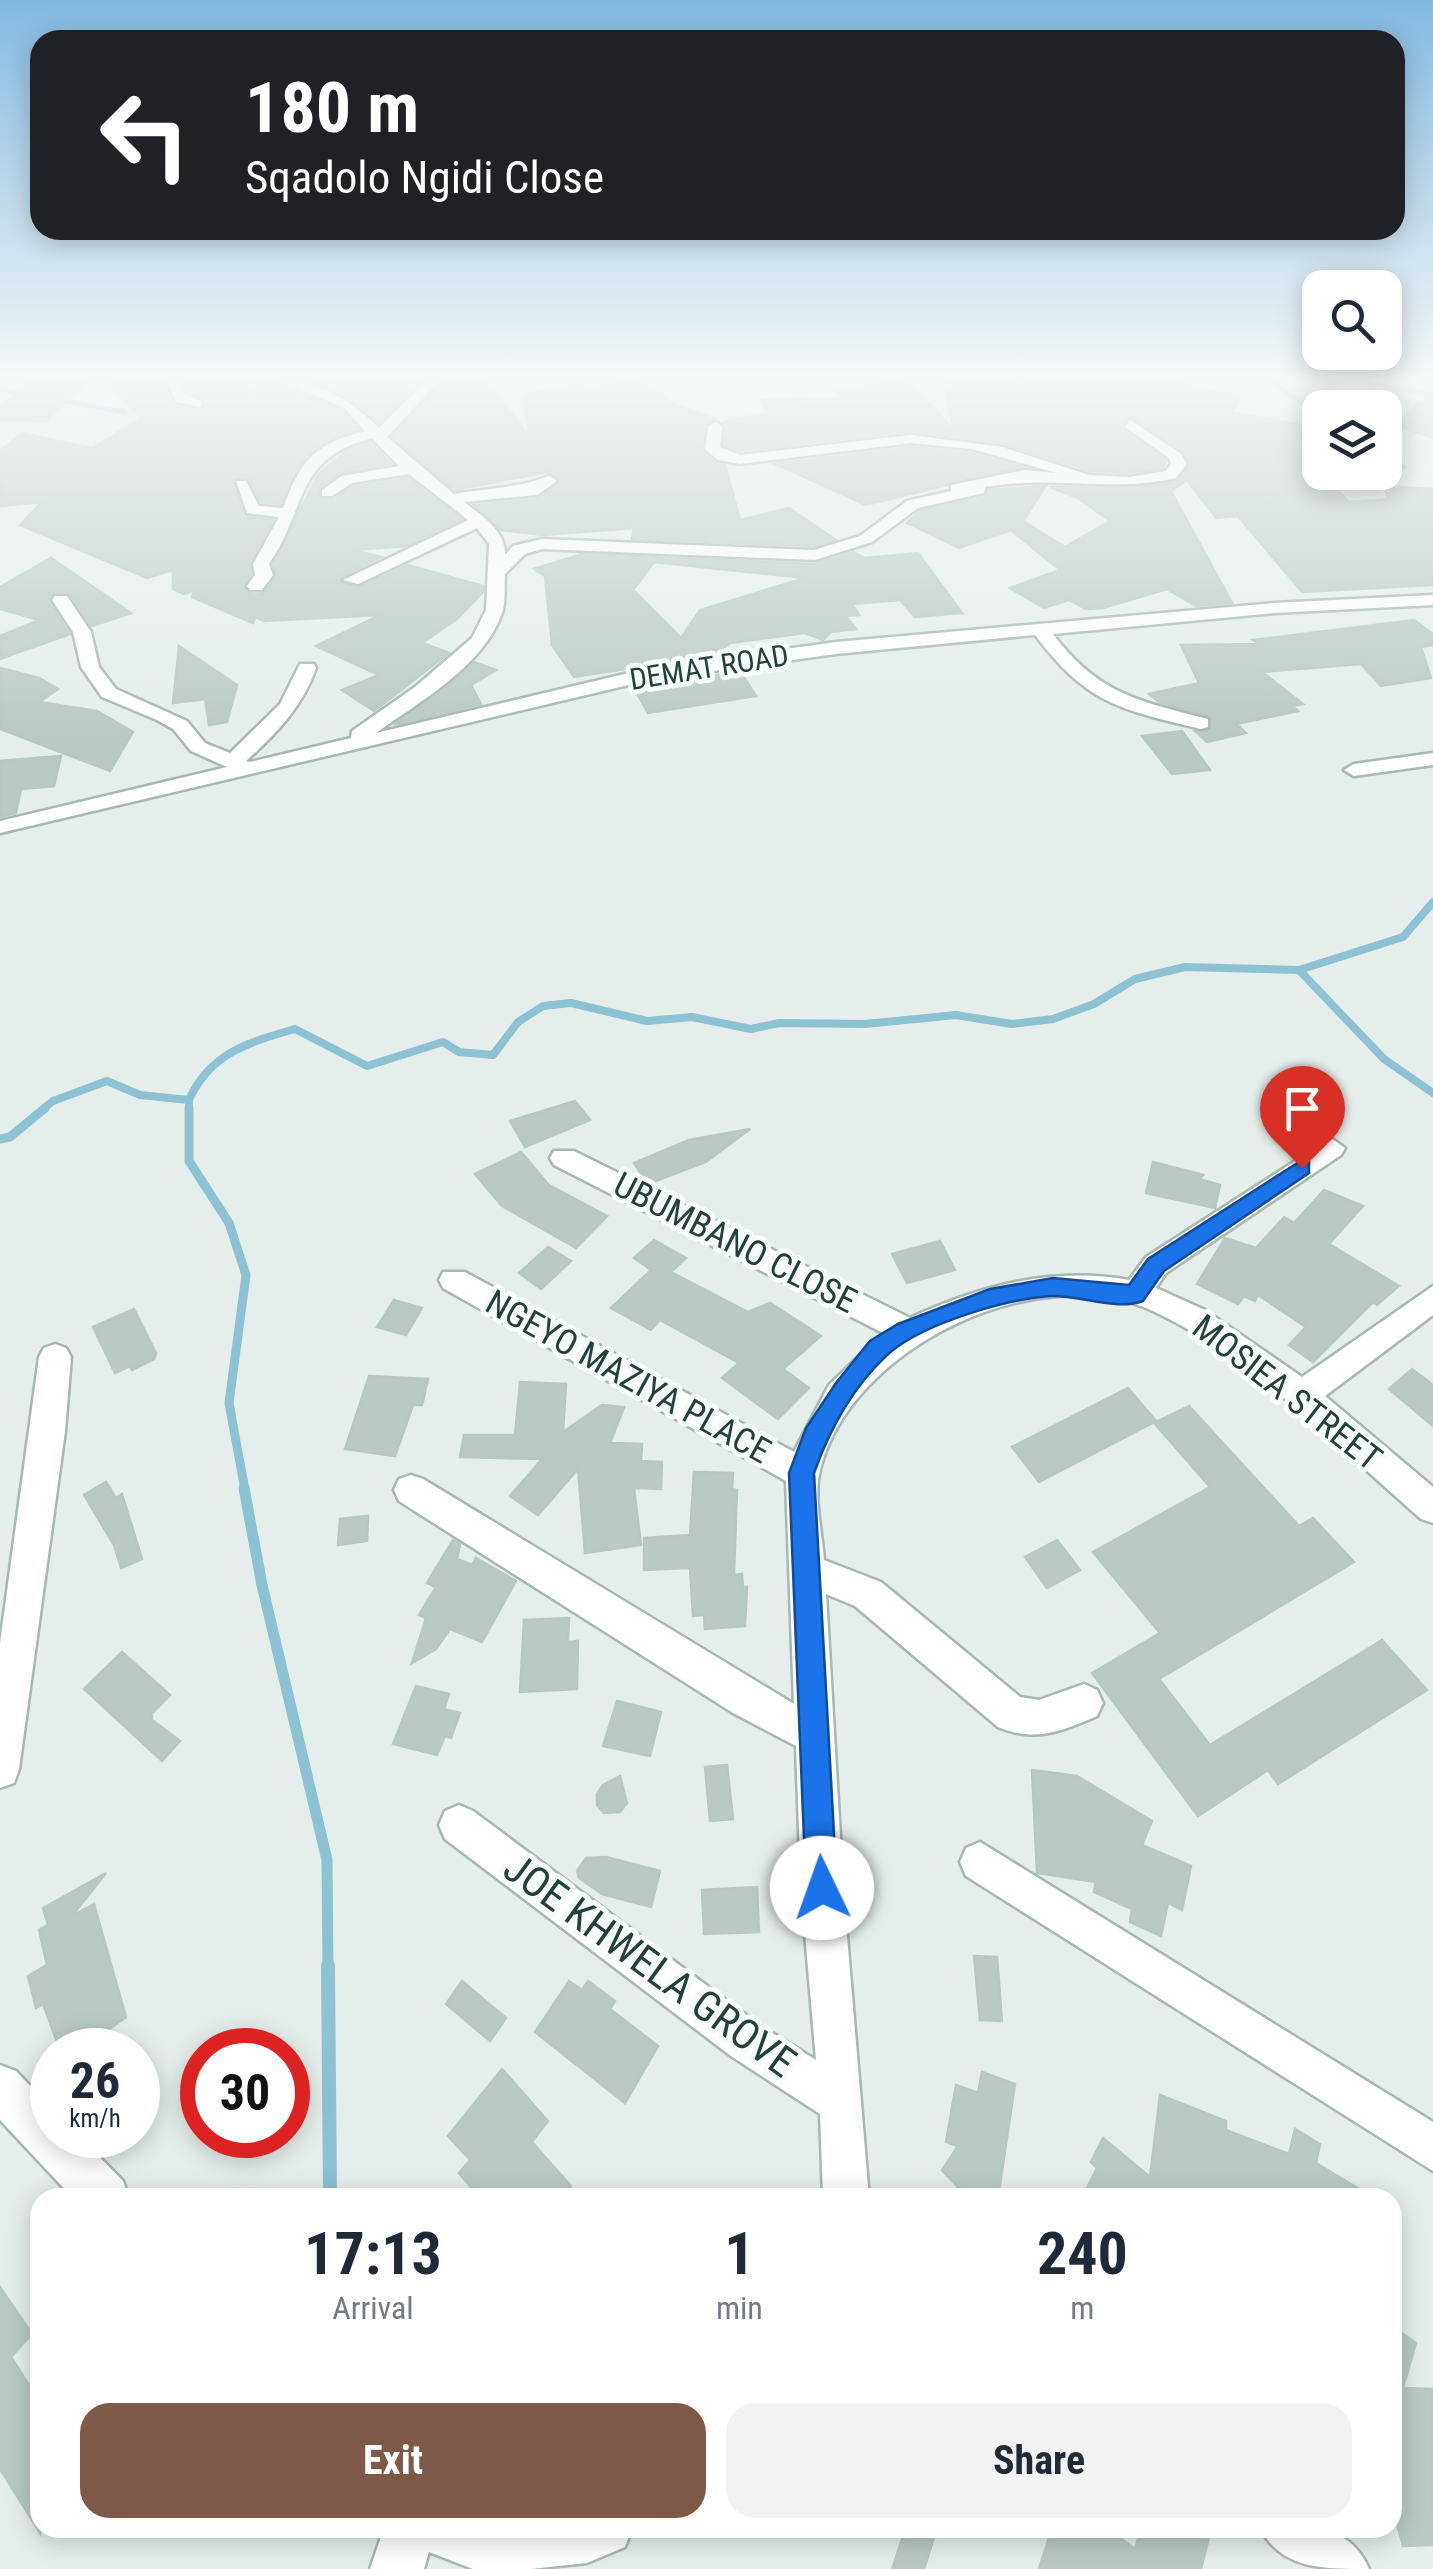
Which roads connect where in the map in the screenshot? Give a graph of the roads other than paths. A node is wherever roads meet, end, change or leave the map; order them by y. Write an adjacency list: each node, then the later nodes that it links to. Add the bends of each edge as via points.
1 (248, 498): 5 (street, via 253,510)
2 (295, 498): 5 (street)
3 (452, 498): 6 (street)
4 (932, 498): 9 (street, via 912,504 866,539 815,555 542,544 519,550)
5 (289, 514): 11 (street)
6 (480, 522): 7 (street); 9 (street, via 496,544)
7 (450, 532): 8 (street); 10 (street)
8 (390, 537)
9 (499, 570): 17 (street, via 495,610 480,641)
10 (352, 580)
11 (256, 586)
12 (61, 600): 19 (street, via 82,632 90,666 110,693 164,716 198,747)
13 (1433, 600): 14 (street, DEMAT ROAD)
14 (1040, 629): 16 (street, via 1094,687); 17 (street, DEMAT ROAD, via 654,672)
15 (307, 668): 19 (street)
16 (1201, 723)
17 (344, 745): 19 (street, DEMAT ROAD)
18 (1433, 759): 20 (street)
19 (239, 765): 21 (street, DEMAT ROAD)
20 (1354, 770)
21 (0, 827)
22 (1331, 1148): 25 (street, via 1156,1265)
23 (564, 1158): 27 (street, UBUMBANO CLOSE)
24 (454, 1280): 30 (street, NGEYO MAZIYA PLACE)
25 (1135, 1295): 27 (street, MOSIEA STREET, via 1053,1287 990,1298); 29 (street, MOSIEA STREET, via 1185,1314)
26 (1433, 1298): 29 (street)
27 (906, 1330): 30 (street, MOSIEA STREET, via 879,1348 844,1390 815,1436)
28 (56, 1357): 36 (street)
29 (1300, 1398): 32 (street, MOSIEA STREET)
30 (802, 1473): 33 (street, MOSIEA STREET)
31 (411, 1490): 35 (street, via 746,1700)
32 (1433, 1508)
33 (806, 1570): 34 (street, via 868,1594 1011,1714 1038,1720); 35 (street, MOSIEA STREET)
34 (1084, 1703)
35 (813, 1734): 40 (street, MOSIEA STREET)
36 (0, 1769)
37 (460, 1826): 40 (street, JOE KHWELA GROVE, via 746,2041)
38 (980, 1862): 41 (street)
39 (0, 2087): 42 (street)
40 (842, 2102): 43 (street, MOSIEA STREET)
41 (1433, 2148)
42 (96, 2188)
43 (846, 2188)
44 (407, 2538): 48 (street)
45 (462, 2538): 46 (street, via 485,2547)
46 (568, 2538)
47 (1300, 2538): 49 (street)
48 (397, 2569)
49 (1342, 2569)

